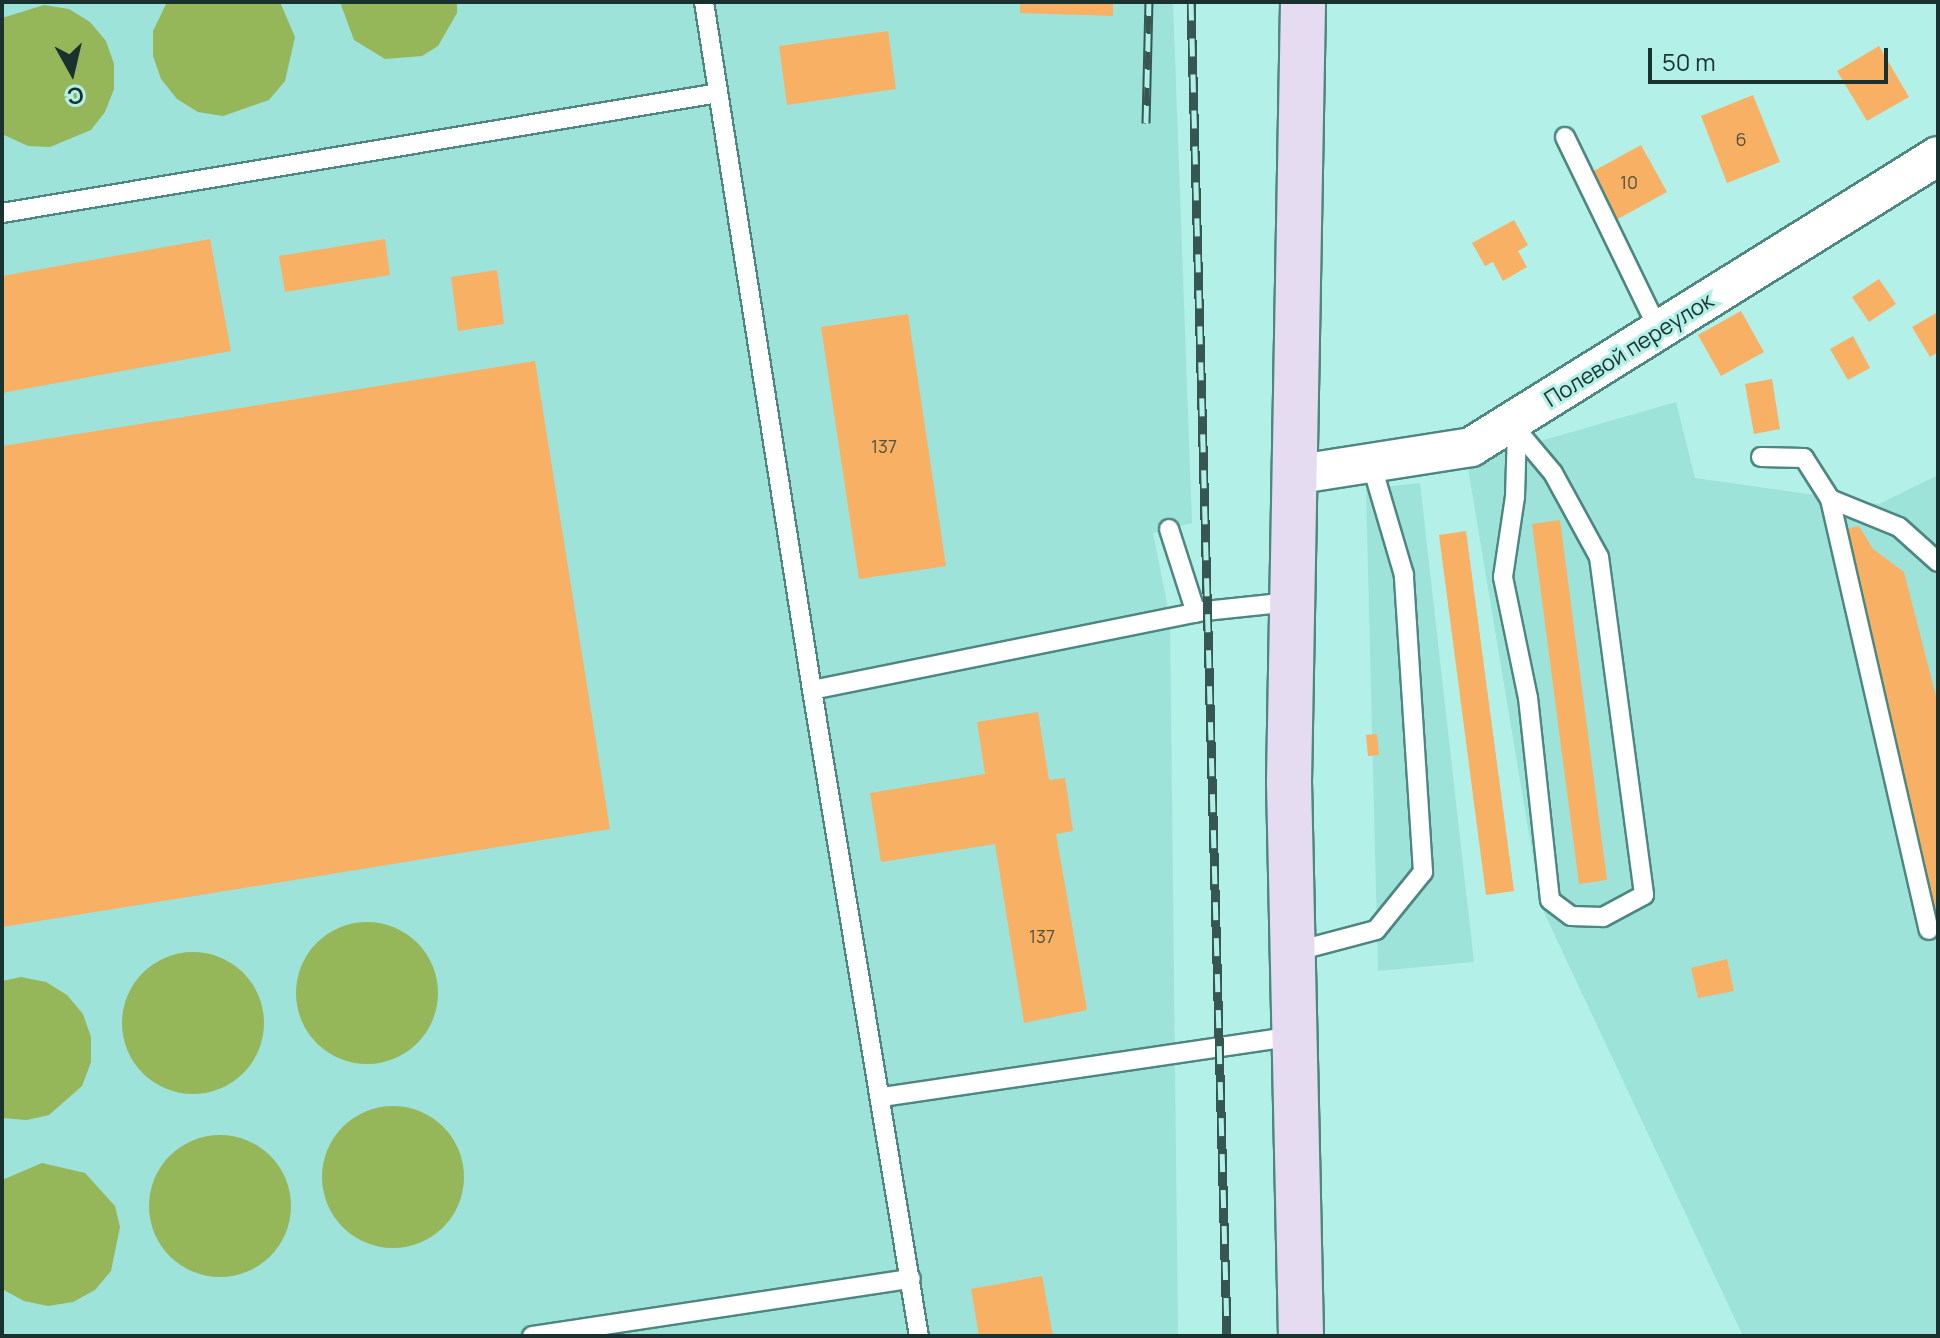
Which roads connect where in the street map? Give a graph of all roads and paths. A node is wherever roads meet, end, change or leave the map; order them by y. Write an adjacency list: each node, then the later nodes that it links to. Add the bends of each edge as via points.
1 (704, 2): 3 (lane)
2 (1303, 2): 11 (street)
3 (718, 93): 6 (lane); 17 (lane)
4 (1565, 137): 7 (lane)
5 (1938, 156): 7 (street, Полевой переулок)
6 (2, 213)
7 (1660, 333): 8 (street, Полевой переулок)
8 (1514, 427): 8 (lane, via 1553,473 1599,557 1644,895 1603,917 1571,916 1550,900 1528,698 1503,577 1515,497); 10 (street, Полевой переулок, via 1471,447)
9 (1761, 457): 12 (lane, via 1804,458)
10 (1372, 466): 11 (street, Полевой переулок); 19 (lane, via 1404,575 1423,872 1376,930)
11 (1293, 475): 15 (street)
12 (1830, 499): 14 (lane, via 1899,527); 18 (lane)
13 (1169, 529): 16 (lane)
14 (1938, 562)
15 (1291, 602): 16 (lane); 19 (street)
16 (1196, 613): 17 (lane)
17 (812, 690): 21 (lane)
18 (1929, 930)
19 (1293, 952): 20 (street)
20 (1295, 1036): 21 (lane); 25 (street)
21 (882, 1097): 22 (lane)
22 (911, 1279): 23 (lane); 24 (lane)
23 (538, 1336)
24 (919, 1336)
25 (1301, 1336)

